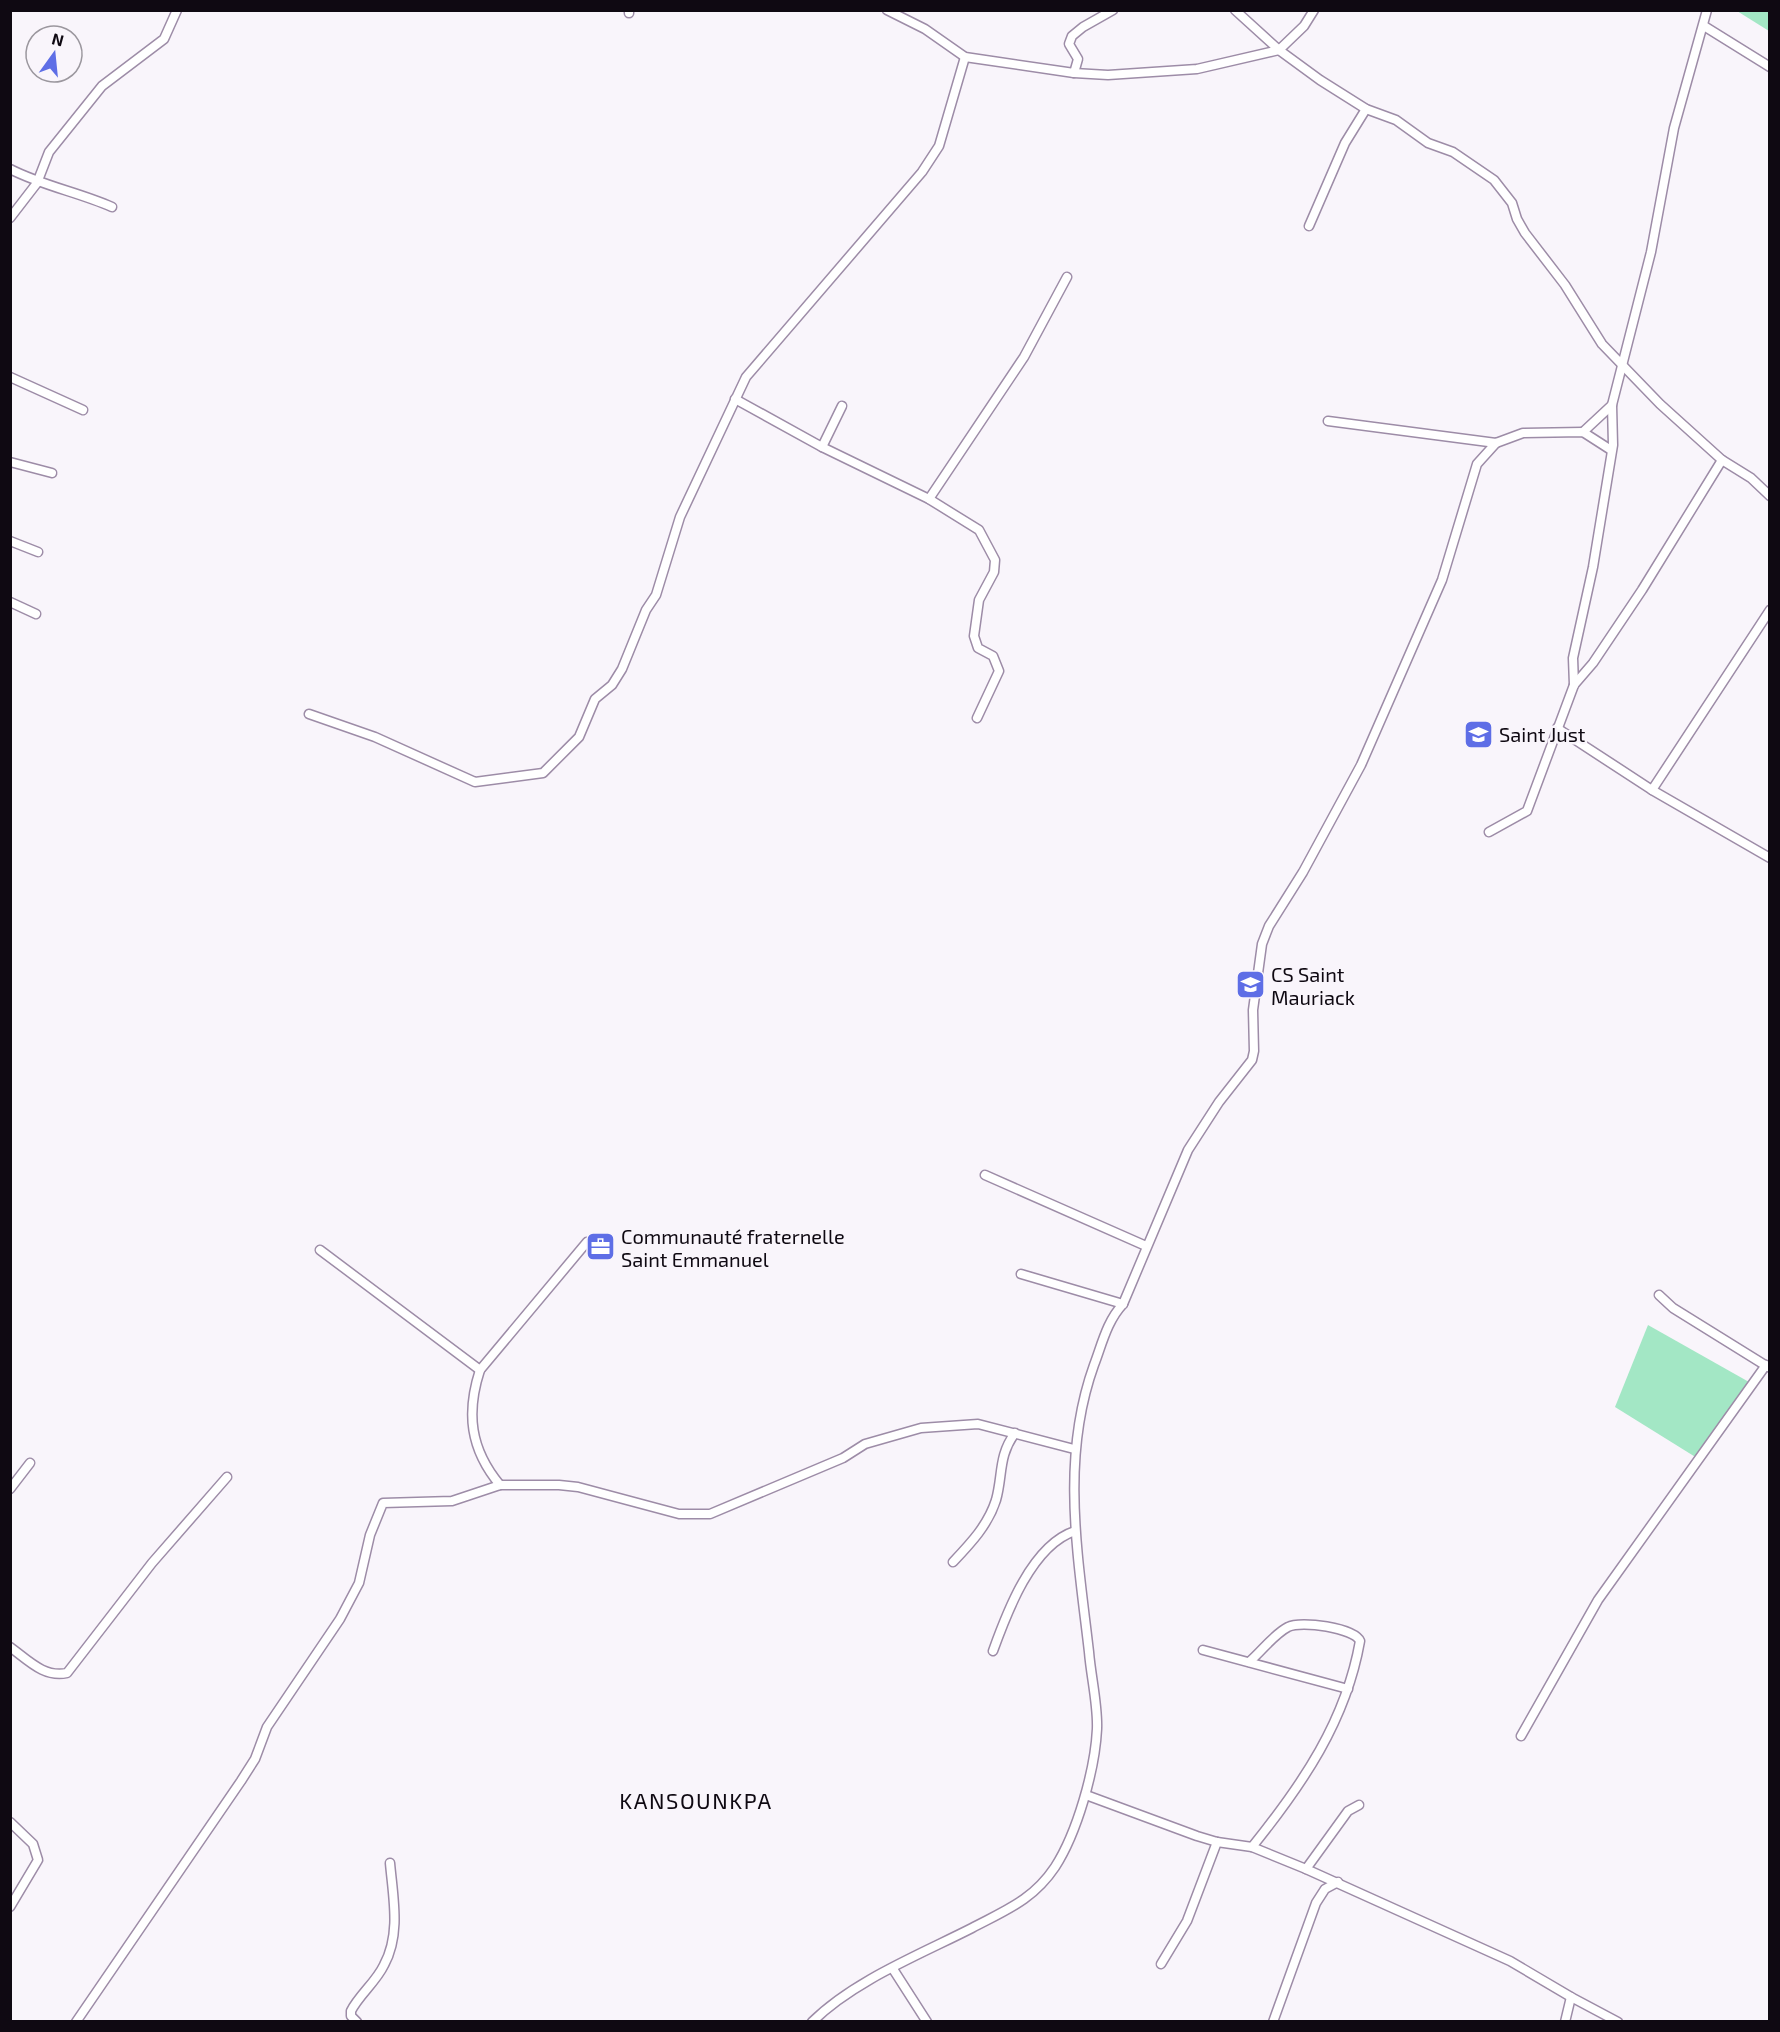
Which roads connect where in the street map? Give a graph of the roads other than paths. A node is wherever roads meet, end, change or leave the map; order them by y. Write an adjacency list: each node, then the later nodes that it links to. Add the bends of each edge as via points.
1 (177, 10): 14 (street, via 164,39 102,86 50,152)
2 (887, 10): 9 (street, via 925,29)
3 (1113, 10): 11 (street, via 1072,36 1069,44 1078,59)
4 (1235, 10): 8 (street)
5 (1314, 10): 8 (street, via 1304,26)
6 (1707, 10): 7 (street)
7 (1704, 26): 10 (street); 19 (street, via 1674,128 1651,252)
8 (1279, 50): 11 (street, via 1197,69 1108,75); 12 (street)
9 (965, 57): 11 (street); 21 (street, via 939,146 922,172 746,377)
10 (1770, 67)
11 (1074, 72)
12 (1366, 109): 17 (street, via 1345,143); 19 (street, via 1396,120 1494,180 1602,344)
13 (10, 169): 14 (street)
14 (37, 183): 15 (street, via 76,192); 16 (street)
15 (112, 207)
16 (10, 218)
17 (1309, 226)
18 (1067, 277): 34 (street, via 1024,357)
19 (1624, 365): 22 (street); 30 (street)
20 (10, 377): 24 (street)
21 (735, 399): 28 (street); 41 (street, via 680,517 656,595 638,625 622,669 612,685 595,699 579,737 543,773 475,782 375,737)
22 (1612, 405): 26 (street); 29 (street)
23 (842, 406): 28 (street)
24 (84, 410)
25 (1328, 421): 27 (street)
26 (1583, 432): 27 (street, via 1523,433); 29 (street)
27 (1496, 443): 49 (street, via 1478,464 1442,580 1361,765 1269,926 1262,944 1253,1010 1252,1060 1188,1150)
28 (822, 447): 34 (street)
29 (1611, 450): 40 (street, via 1593,567 1573,658)
30 (1722, 460): 33 (street); 40 (street, via 1642,590)
31 (10, 462): 32 (street)
32 (52, 473)
33 (1770, 496)
34 (929, 499): 42 (street, via 979,530 993,554 993,572 979,600 974,636 978,648 993,656 999,671)
35 (10, 541): 36 (street)
36 (38, 552)
37 (10, 602): 39 (street)
38 (1770, 610): 44 (street)
39 (36, 614)
40 (1574, 685): 43 (street)
41 (309, 714)
42 (977, 718)
43 (1557, 728): 44 (street); 45 (street, via 1527,811)
44 (1652, 790): 46 (street)
45 (1489, 832)
46 (1770, 858)
47 (985, 1175): 49 (street)
48 (587, 1242): 55 (street)
49 (1146, 1246): 53 (street)
50 (320, 1250): 55 (street)
51 (1021, 1274): 53 (street)
52 (1659, 1295): 54 (street, via 1673,1308)
53 (1123, 1304): 57 (street, via 1110,1322 1089,1378)
54 (1768, 1366): 69 (street, via 1598,1600)
55 (480, 1370): 60 (street, via 470,1416 478,1449)
56 (1015, 1433): 57 (street); 60 (street, via 978,1424 921,1428 865,1444 843,1458 710,1514 679,1514 578,1487); 63 (street, via 1004,1447 997,1498 990,1515 974,1541)
57 (1074, 1449): 62 (street)
58 (30, 1463): 61 (street)
59 (227, 1477): 64 (street, via 159,1554 67,1673 45,1672)
60 (500, 1485): 83 (street, via 452,1501 383,1503 370,1535 359,1583 340,1619 267,1727 255,1759 241,1781)
61 (10, 1489)
62 (1075, 1531): 66 (street, via 1062,1537 1026,1575); 70 (street, via 1097,1728)
63 (953, 1562)
64 (10, 1647)
65 (1203, 1650): 67 (street)
66 (993, 1651)
67 (1249, 1662): 68 (street); 68 (street, via 1290,1626 1354,1634 1360,1641)
68 (1348, 1689): 74 (street, via 1319,1755)
69 (1521, 1736)
70 (1086, 1795): 73 (street); 80 (street, via 1056,1865 1025,1901)
71 (1359, 1805): 76 (street, via 1348,1811)
72 (10, 1822): 78 (street, via 33,1844 38,1860)
73 (1217, 1842): 74 (street); 79 (street, via 1180,1937)
74 (1252, 1847): 76 (street)
75 (390, 1863): 84 (street, via 395,1925 391,1947 385,1965 351,2012)
76 (1306, 1869): 77 (street)
77 (1338, 1882): 81 (street, via 1510,1961); 87 (street, via 1325,1889 1316,1903)
78 (10, 1908)
79 (1161, 1964)
80 (893, 1969): 82 (street, via 849,1993); 86 (street)
81 (1571, 1997): 88 (street); 89 (street)
82 (821, 2018): 85 (street)
83 (76, 2022)
84 (357, 2022)
85 (812, 2022)
86 (927, 2022)
87 (1273, 2022)
88 (1565, 2022)
89 (1618, 2022)

